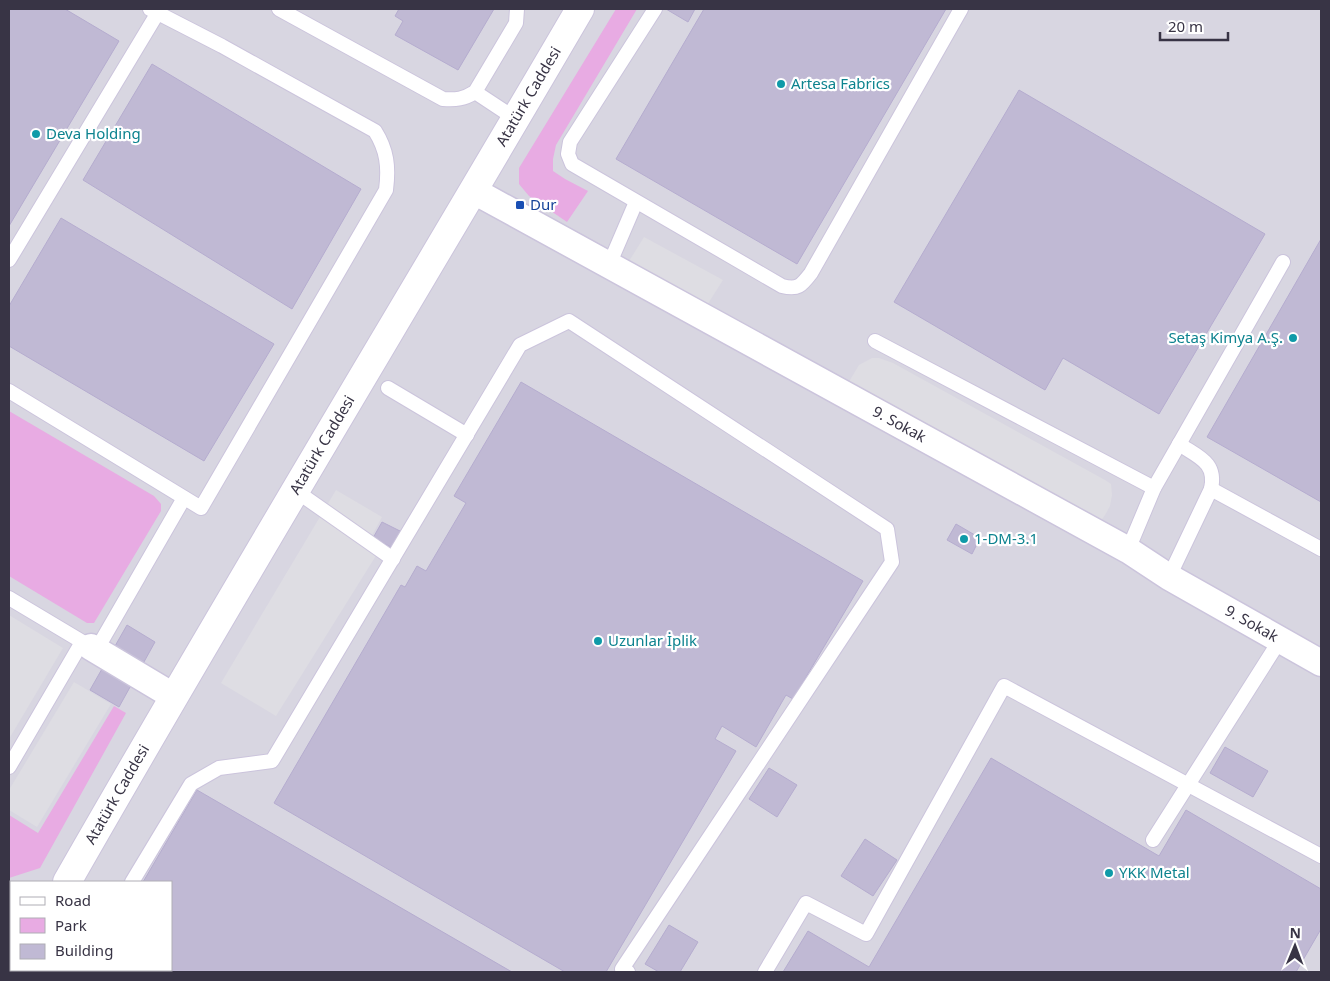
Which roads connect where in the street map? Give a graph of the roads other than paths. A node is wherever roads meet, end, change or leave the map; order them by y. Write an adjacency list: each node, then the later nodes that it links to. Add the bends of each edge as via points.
1 (279, 9): 7 (lane)
2 (517, 9): 8 (lane, via 516,24)
3 (580, 9): 9 (street, Atatürk Caddesi)
4 (655, 9): 11 (lane, via 570,142 568,154 572,164)
5 (961, 9): 11 (lane, via 802,285 782,286)
6 (156, 10): 12 (lane); 23 (lane, via 375,131 388,160 386,190 201,508)
7 (299, 13): 8 (lane, via 443,99 465,98)
8 (474, 92): 9 (lane)
9 (516, 119): 10 (street, Atatürk Caddesi)
10 (474, 191): 14 (street, 9. Sokak); 22 (street, Atatürk Caddesi)
11 (636, 202): 14 (lane)
12 (9, 260)
13 (1282, 262): 19 (lane)
14 (609, 265): 25 (street, 9. Sokak)
15 (875, 341): 20 (lane)
16 (388, 388): 18 (lane)
17 (9, 391): 23 (lane)
18 (466, 435): 26 (lane); 39 (lane, via 520,345 569,321 886,529 892,562 622,969)
19 (1179, 444): 20 (lane); 21 (lane, via 1207,462 1212,470)
20 (1154, 488): 25 (lane)
21 (1211, 489): 24 (lane); 27 (lane)
22 (296, 491): 26 (lane); 32 (street, Atatürk Caddesi)
23 (184, 498): 30 (lane, via 101,642)
24 (1321, 549)
25 (1128, 550): 27 (street, 9. Sokak)
26 (392, 559): 38 (lane, via 272,761 219,768 191,784)
27 (1170, 577): 29 (street, 9. Sokak)
28 (9, 598): 30 (lane)
29 (1280, 640): 31 (street, 9. Sokak); 34 (lane)
30 (87, 644): 32 (street); 33 (lane)
31 (1321, 663)
32 (173, 696): 37 (street, Atatürk Caddesi)
33 (9, 767)
34 (1188, 785): 35 (lane); 36 (lane); 40 (lane, via 1004,686 866,934 806,903)
35 (1153, 840)
36 (1321, 856)
37 (68, 881)
38 (133, 881)
39 (628, 972)
40 (765, 972)

